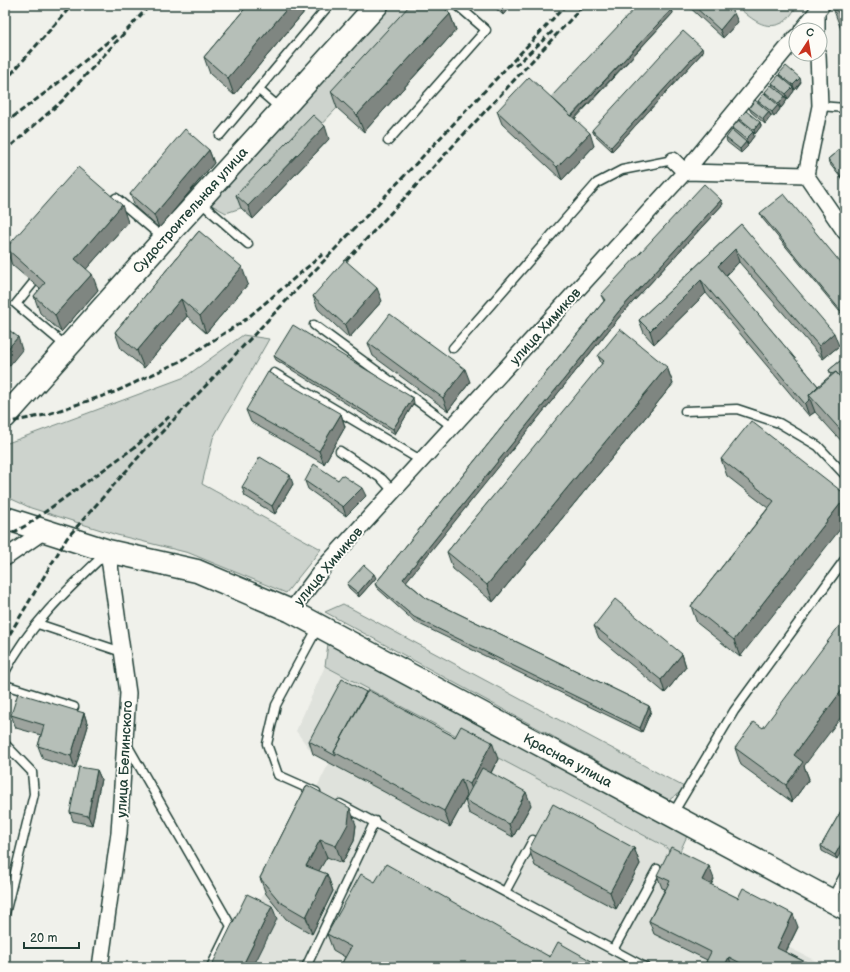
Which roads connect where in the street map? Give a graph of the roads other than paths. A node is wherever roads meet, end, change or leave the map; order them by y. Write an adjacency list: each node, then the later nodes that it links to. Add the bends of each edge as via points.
1 (329, 5): 9 (lane)
2 (377, 5): 12 (main road, Судостроительная улица)
3 (456, 5): 14 (lane, via 486,30)
4 (819, 8): 5 (street); 6 (street)
5 (808, 22)
6 (818, 22)
7 (788, 47): 16 (street, улица Химиков)
8 (818, 62): 10 (street)
9 (258, 90): 12 (lane); 13 (lane)
10 (820, 106): 11 (lane); 17 (street)
11 (845, 108)
12 (282, 109): 18 (main road, Судостроительная улица)
13 (220, 135)
14 (388, 141)
15 (673, 160): 16 (street); 26 (lane, via 622,170 597,184)
16 (685, 172): 17 (street); 30 (street, улица Химиков)
17 (806, 175): 20 (street)
18 (199, 201): 21 (main road, Судостроительная улица); 22 (lane)
19 (108, 205): 21 (lane, via 116,198)
20 (845, 232)
21 (164, 239): 25 (main road, Судостроительная улица)
22 (248, 244)
23 (33, 283): 25 (lane, via 16,304)
24 (314, 325): 30 (lane)
25 (67, 347): 29 (main road, Судостроительная улица)
26 (453, 348)
27 (274, 372): 32 (lane)
28 (685, 411): 33 (lane, via 737,409 779,423 818,446)
29 (5, 417)
30 (453, 427): 32 (street, улица Химиков)
31 (340, 451): 34 (lane, via 382,479)
32 (422, 461): 34 (street, улица Химиков)
33 (845, 475)
34 (394, 492): 40 (street, улица Химиков, via 324,567)
35 (5, 518): 36 (main road, Красная улица)
36 (44, 531): 37 (main road, Красная улица); 38 (street)
37 (108, 551): 40 (main road, Красная улица, via 197,571); 41 (lane, via 55,602); 43 (street, улица Белинского)
38 (5, 558)
39 (845, 559): 51 (lane, via 734,712)
40 (290, 612): 42 (main road, Красная улица)
41 (38, 624): 43 (lane); 44 (lane, via 15,653)
42 (318, 626): 49 (lane, via 276,705 267,744 278,775); 51 (main road, Красная улица)
43 (122, 652): 47 (street, улица Белинского, via 128,693)
44 (5, 672)
45 (5, 685): 46 (lane)
46 (74, 707)
47 (125, 740): 60 (street, улица Белинского, via 119,833); 61 (lane, via 231,926)
48 (5, 744): 58 (lane, via 32,772 34,794)
49 (322, 794)
50 (335, 801): 52 (lane)
51 (671, 815): 57 (main road, Красная улица)
52 (375, 821): 56 (lane); 62 (lane)
53 (538, 831): 56 (lane)
54 (657, 869): 59 (lane)
55 (845, 874): 57 (lane)
56 (505, 892): 59 (lane)
57 (838, 904)
58 (5, 914)
59 (613, 950): 63 (lane)
60 (100, 967)
61 (211, 967)
62 (306, 967)
63 (645, 967)

